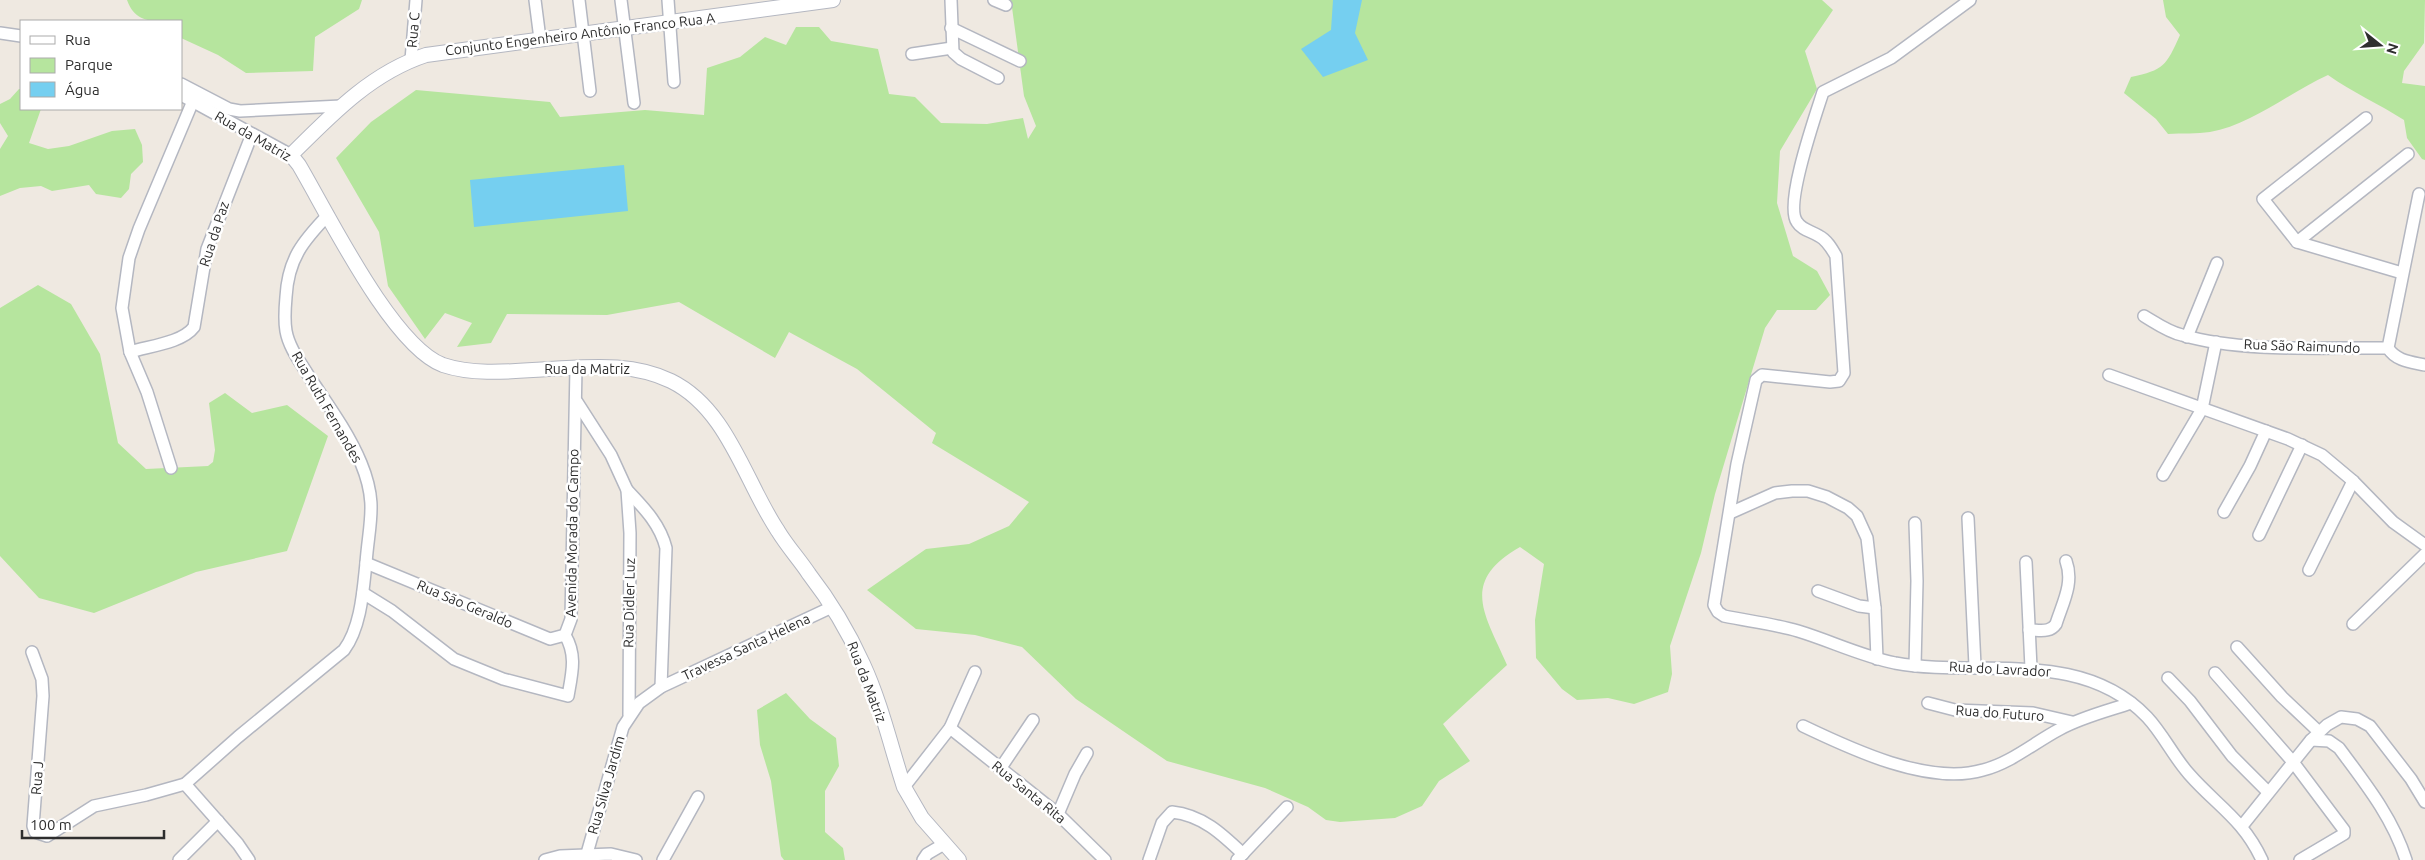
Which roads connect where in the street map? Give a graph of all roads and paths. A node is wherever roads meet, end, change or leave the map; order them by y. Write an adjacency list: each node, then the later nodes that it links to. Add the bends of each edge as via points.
1 (416, 0): 20 (street, Rua C)
2 (535, 0): 17 (street)
3 (579, 0): 15 (street)
4 (621, 0): 12 (street)
5 (668, 0): 11 (street)
6 (833, 0): 11 (street, Conjunto Engenheiro Antônio Franco Rua A)
7 (950, 0): 13 (street)
8 (994, 0): 10 (street)
9 (1970, 0): 56 (street, via 1892,58 1823,92 1796,184 1793,211 1797,222 1826,241 1836,256 1844,373 1839,380 1830,382 1758,376 1737,464)
10 (1006, 5)
11 (670, 23): 12 (street, Conjunto Engenheiro Antônio Franco Rua A); 23 (street)
12 (624, 28): 15 (street, Conjunto Engenheiro Antônio Franco Rua A); 28 (street)
13 (952, 28): 18 (street); 21 (street)
14 (0, 33): 16 (street)
15 (583, 34): 17 (street, Conjunto Engenheiro Antônio Franco Rua A); 25 (street)
16 (20, 36)
17 (540, 39): 20 (street, Conjunto Engenheiro Antônio Franco Rua A, via 439,52)
18 (952, 48): 19 (street); 22 (street, via 956,56)
19 (912, 54)
20 (411, 60): 29 (street, Conjunto Engenheiro Antônio Franco Rua A)
21 (1020, 61)
22 (998, 78)
23 (674, 82)
24 (182, 84): 29 (street, via 240,111)
25 (590, 91)
26 (182, 96): 27 (street, Rua da Matriz)
27 (193, 101): 31 (street, Rua da Matriz); 43 (street, via 146,208 129,258 122,308)
28 (634, 103)
29 (341, 106): 33 (street, Conjunto Engenheiro Antônio Franco Rua A)
30 (2366, 118): 36 (street, via 2263,199)
31 (252, 134): 33 (street, Rua da Matriz); 43 (street, Rua da Paz, via 207,249 194,327 182,337)
32 (2408, 154): 36 (street)
33 (291, 155): 35 (street, Rua da Matriz)
34 (2419, 194): 38 (street)
35 (328, 215): 45 (street, Rua da Matriz, via 388,315 425,356 457,369 478,371); 64 (street, Rua Ruth Fernandes, via 308,235 291,266 286,287 286,331 293,350 360,462 372,500)
36 (2297, 242): 38 (street)
37 (2217, 264): 40 (street)
38 (2402, 274): 42 (street)
39 (2144, 316): 40 (street, Rua São Raimundo, via 2165,329)
40 (2188, 337): 41 (street, Rua São Raimundo)
41 (2216, 342): 42 (street, Rua São Raimundo, via 2279,347); 48 (street)
42 (2388, 348): 44 (street, via 2392,355)
43 (130, 352): 51 (street, via 147,392)
44 (2425, 365)
45 (576, 368): 47 (street, Avenida Morada do Campo); 68 (street, Rua da Matriz, via 635,369 673,382 690,393 720,427 778,532)
46 (2109, 374): 48 (street)
47 (577, 402): 54 (street, Rua Didler Luz, via 611,455); 72 (street, Avenida Morada do Campo, via 571,619)
48 (2202, 409): 49 (street); 52 (street)
49 (2266, 431): 50 (street); 55 (street)
50 (2302, 445): 53 (street, via 2322,455); 59 (street)
51 (171, 468)
52 (2163, 475)
53 (2353, 481): 60 (street, via 2393,522); 65 (street)
54 (627, 490): 82 (street, Rua Didler Luz, via 655,521 663,534 666,548); 85 (street, Rua Didler Luz, via 630,542)
55 (2224, 512)
56 (1730, 513): 69 (street, via 1775,494 1792,491 1827,496 1848,508 1863,526 1867,538); 75 (street, Rua do Lavrador, via 1714,596 1714,605 1724,616 1799,631)
57 (1968, 518): 77 (street)
58 (1915, 523): 76 (street)
59 (2259, 535)
60 (2425, 545)
61 (2425, 554): 70 (street)
62 (2066, 561): 71 (street, via 2070,584 2056,624 2047,631)
63 (2026, 562): 71 (street)
64 (366, 563): 67 (street, Rua Ruth Fernandes); 72 (street, Rua São Geraldo, via 550,639)
65 (2309, 570)
66 (1818, 591): 69 (street)
67 (362, 593): 72 (street, Avenida Morada do Campo, via 454,659 503,679 568,696 573,656); 94 (street, Rua Ruth Fernandes, via 353,633 344,650)
68 (832, 607): 82 (street, Travessa Santa Helena); 95 (street, Rua da Matriz, via 864,666)
69 (1875, 608): 75 (street)
70 (2353, 624)
71 (2030, 630): 78 (street)
72 (565, 635)
73 (2237, 647): 90 (street)
74 (32, 652): 94 (street, Rua J, via 42,679 43,696 35,832 46,836 94,806)
75 (1877, 659): 76 (street, Rua do Lavrador)
76 (1915, 666): 77 (street, Rua do Lavrador)
77 (1975, 666): 78 (street, Rua do Lavrador)
78 (2031, 668): 84 (street, Rua do Lavrador, via 2056,671 2097,684)
79 (975, 672): 89 (street)
80 (2215, 673): 92 (street)
81 (2168, 678): 96 (street, via 2232,756)
82 (661, 687): 85 (street, Travessa Santa Helena)
83 (1928, 703): 87 (street, Rua do Futuro, via 1954,710 2033,714)
84 (2131, 703): 87 (street); 102 (street, Rua do Lavrador, via 2147,716 2192,778)
85 (629, 715): 104 (street, Rua Silva Jardim)
86 (1033, 720): 93 (street)
87 (2072, 722): 88 (street, via 2000,764 1983,771 1964,773 1920,769 1875,759)
88 (1802, 726)
89 (950, 728): 93 (street, Rua Santa Rita); 95 (street)
90 (2315, 736): 92 (street); 98 (street, via 2341,717 2364,722 2411,779); 118 (street, via 2339,748 2381,807)
91 (1087, 753): 100 (street)
92 (2293, 762): 96 (street); 117 (street, via 2344,830 2344,834)
93 (1000, 769): 100 (street, Rua Santa Rita)
94 (185, 784): 101 (street)
95 (904, 787): 103 (street, Rua da Matriz, via 922,818)
96 (2268, 792): 102 (street)
97 (698, 797): 111 (street)
98 (2425, 802)
99 (1287, 807): 105 (street)
100 (1058, 814): 114 (street, Rua Santa Rita)
101 (218, 821): 107 (street); 108 (street)
102 (2242, 826): 116 (street, Rua do Lavrador)
103 (944, 844): 112 (street); 113 (street, Rua da Matriz)
104 (586, 857): 106 (street); 109 (street, via 560,856)
105 (1240, 857): 115 (street, via 1221,833 1201,820 1172,812 1162,823)
106 (599, 858): 110 (street, via 611,854)
107 (179, 860)
108 (249, 860)
109 (545, 860)
110 (636, 860)
111 (663, 860)
112 (923, 860)
113 (958, 860)
114 (1105, 860)
115 (1149, 860)
116 (2262, 860)
117 (2300, 860)
118 (2406, 860)

